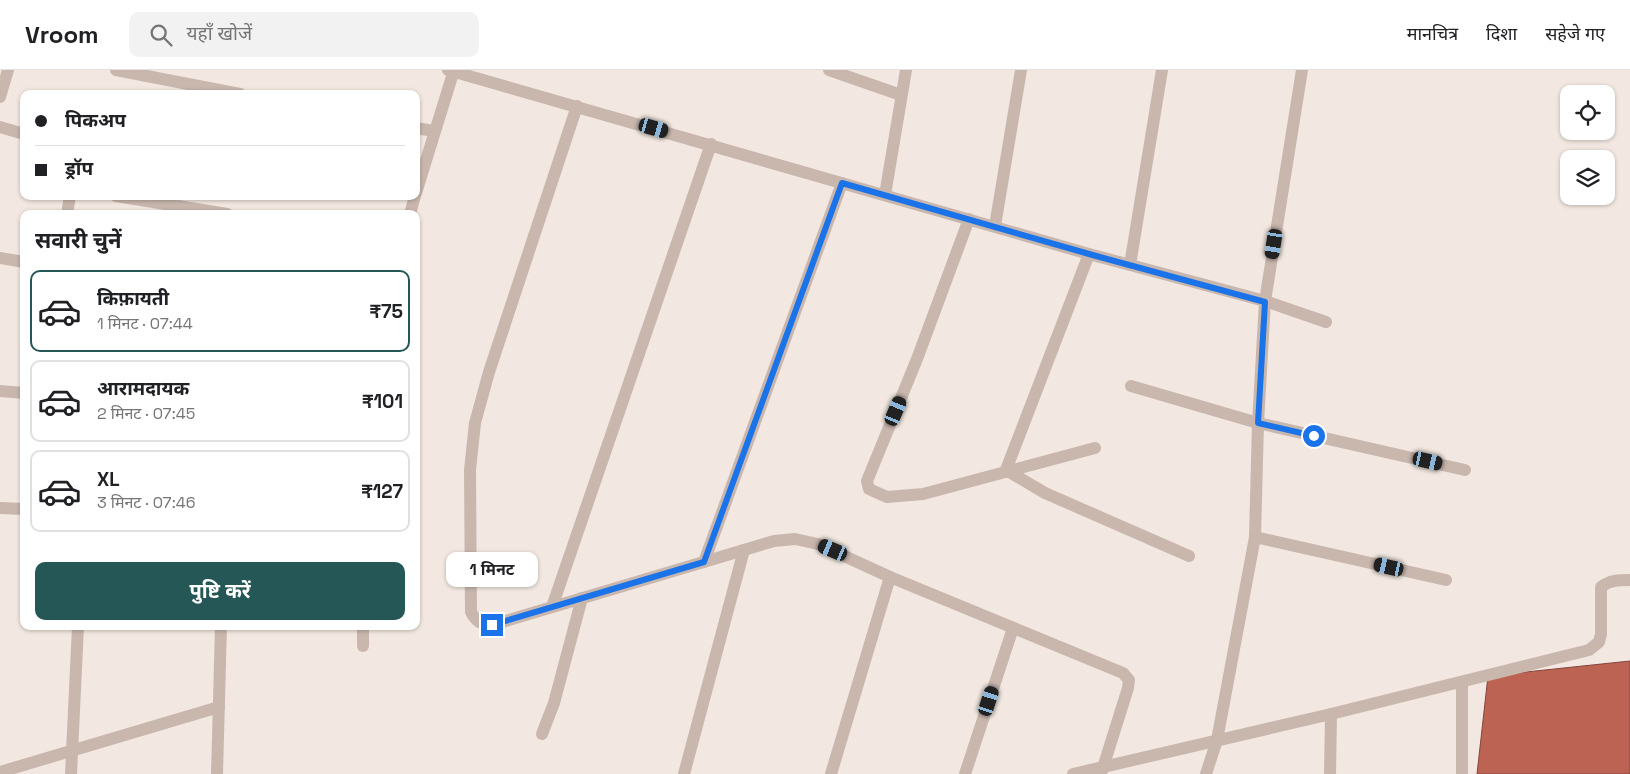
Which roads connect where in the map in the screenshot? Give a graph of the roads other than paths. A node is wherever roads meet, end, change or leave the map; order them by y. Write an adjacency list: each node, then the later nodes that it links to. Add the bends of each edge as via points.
1 (8, 70): 11 (street)
2 (116, 70): 9 (street)
3 (452, 70): 12 (street); 15 (street)
4 (829, 70): 10 (street)
5 (906, 70): 10 (street)
6 (1021, 70): 24 (street)
7 (1162, 70): 28 (street)
8 (1302, 70): 29 (street)
9 (219, 90)
10 (901, 95): 20 (street)
11 (0, 97)
12 (577, 106): 17 (street); 48 (street, via 489,372 475,423 470,470 470,612 485,625 492,625)
13 (0, 127): 16 (street)
14 (420, 129): 15 (street)
15 (434, 131): 18 (street)
16 (20, 133)
17 (711, 144): 19 (street); 48 (street)
18 (420, 179)
19 (842, 183): 20 (street); 43 (street)
20 (885, 195): 23 (street)
21 (141, 200): 22 (street)
22 (202, 210)
23 (969, 219): 24 (street); 36 (street, via 918,358 867,481 868,489 876,494 900,497 923,494)
24 (995, 226): 25 (street)
25 (1089, 254): 28 (street); 36 (street)
26 (0, 258): 27 (street)
27 (20, 261)
28 (1130, 265): 29 (street)
29 (1265, 302): 30 (street); 34 (street)
30 (1326, 322)
31 (1131, 386): 34 (street)
32 (0, 391): 33 (street)
33 (20, 393)
34 (1258, 423): 37 (street); 40 (street)
35 (1095, 448): 36 (street)
36 (1006, 470): 42 (street, via 1045,493)
37 (1466, 470)
38 (0, 508): 39 (street)
39 (20, 509)
40 (1255, 537): 45 (street); 58 (street)
41 (744, 550): 43 (street); 44 (street, via 795,539 818,544); 64 (street)
42 (1190, 556)
43 (704, 562): 47 (street)
44 (890, 578): 49 (street); 65 (street)
45 (1446, 580)
46 (1630, 580): 54 (street, via 1607,582 1602,587 1601,634 1599,642 1589,650)
47 (582, 598): 48 (street); 57 (street, via 554,703)
48 (552, 607)
49 (1013, 628): 60 (street, via 1123,673 1129,680); 66 (street)
50 (78, 630): 59 (street)
51 (221, 630): 55 (street)
52 (363, 630): 53 (street)
53 (363, 646)
54 (1462, 682): 56 (street); 70 (street)
55 (219, 707): 59 (street); 63 (street)
56 (1331, 714): 58 (street); 69 (street)
57 (542, 734)
58 (1217, 740): 60 (street); 68 (street)
59 (72, 751): 61 (street); 62 (street)
60 (1102, 771): 67 (street)
61 (0, 772)
62 (72, 774)
63 (217, 774)
64 (684, 774)
65 (831, 774)
66 (965, 774)
67 (1073, 774)
68 (1206, 774)
69 (1330, 774)
70 (1462, 774)

